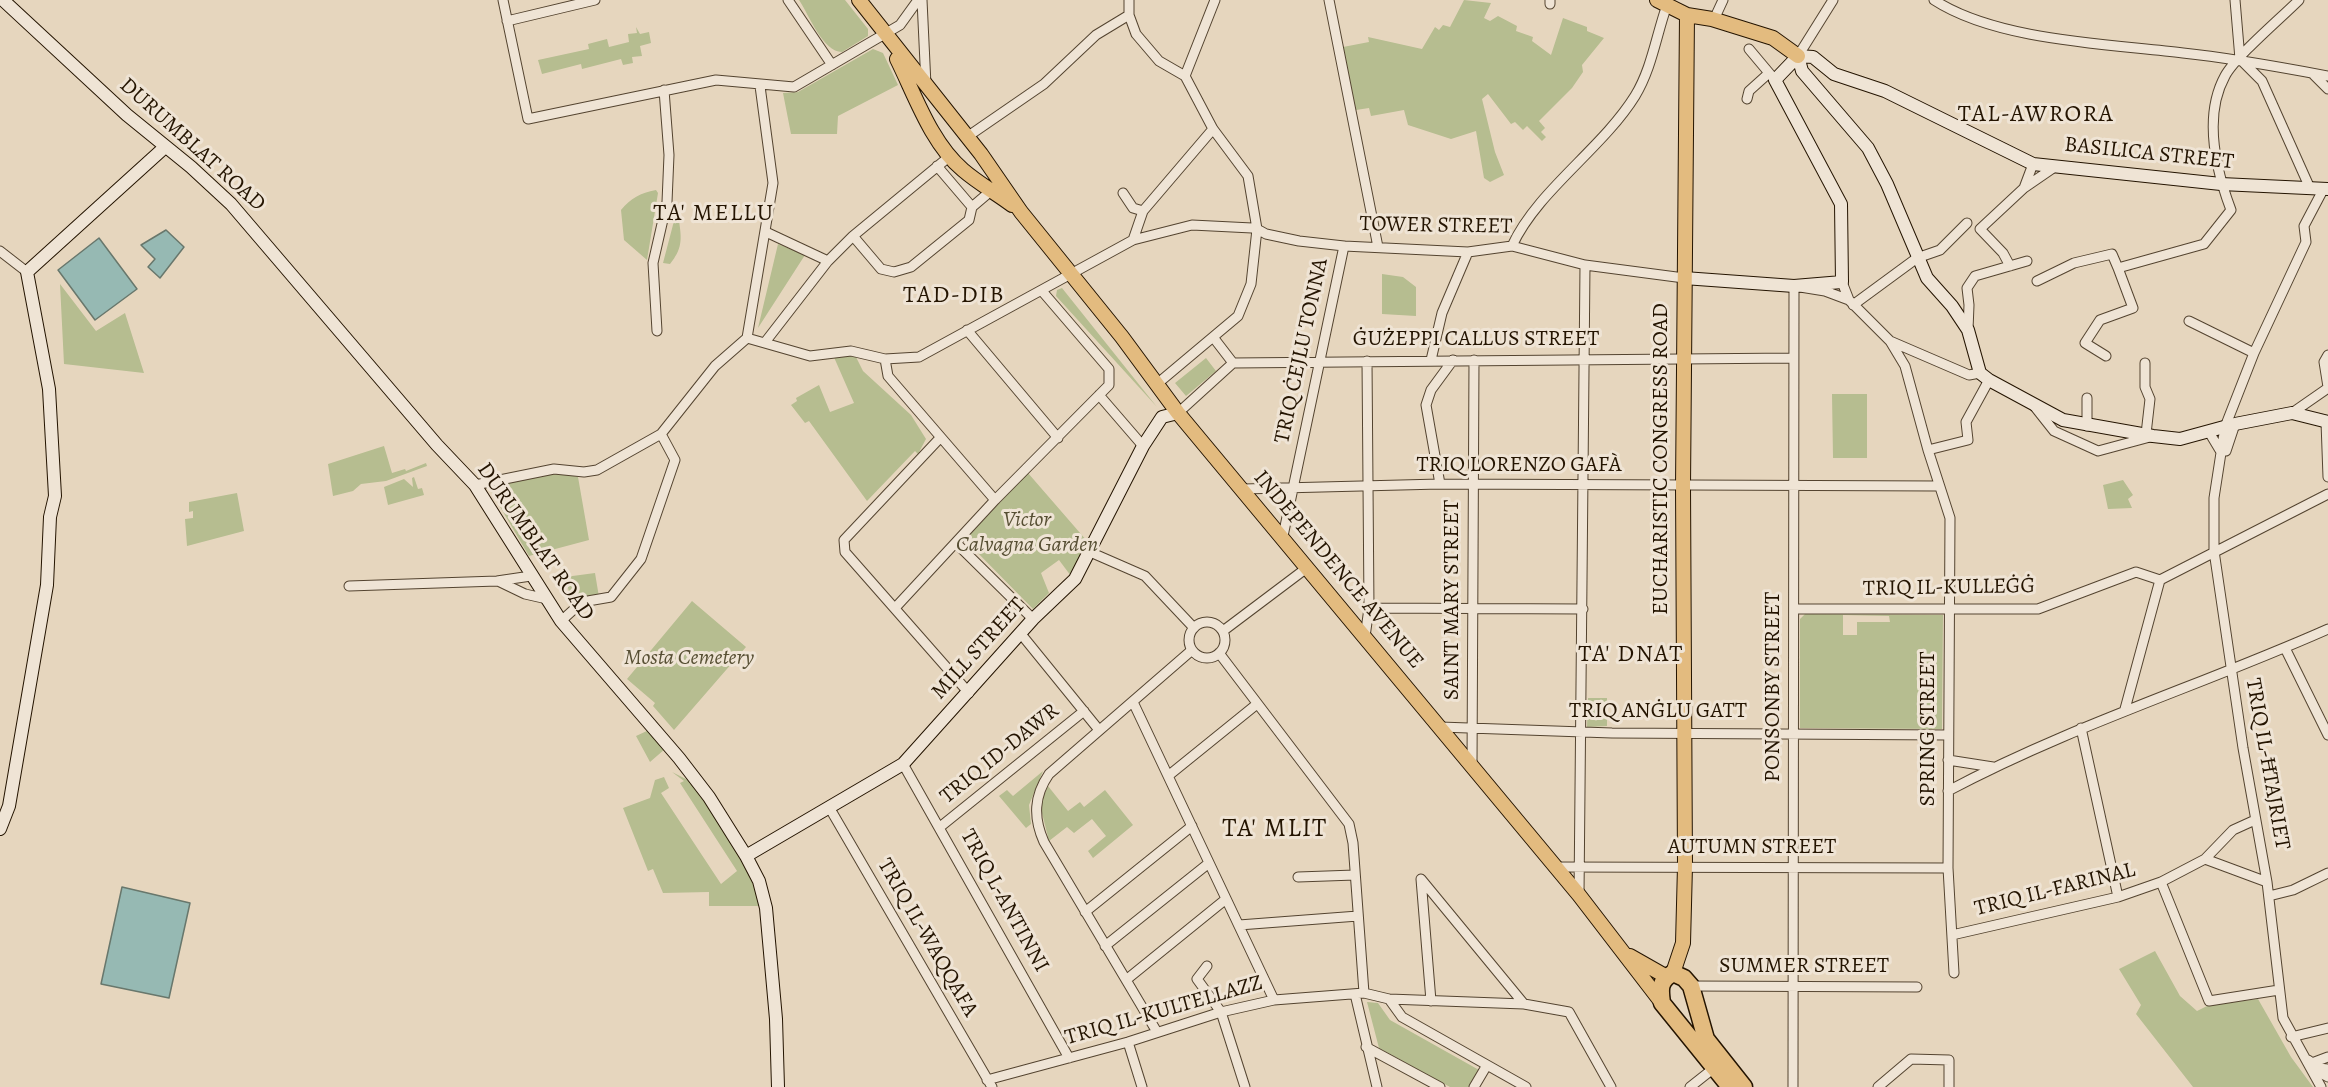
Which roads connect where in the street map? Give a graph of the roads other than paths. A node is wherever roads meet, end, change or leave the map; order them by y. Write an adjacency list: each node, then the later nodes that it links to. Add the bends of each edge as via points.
1 (3, 0): 40 (street, DURUMBLAT ROAD)
2 (503, 0): 19 (street)
3 (596, 0): 19 (street)
4 (788, 0): 25 (street)
5 (859, 0): 20 (main road, INDEPENDENCE AVENUE)
6 (920, 0): 20 (street, via 900,25); 31 (street)
7 (1129, 0): 16 (street)
8 (1215, 0): 27 (street)
9 (1329, 0): 63 (street)
10 (1723, 0): 18 (street)
11 (1833, 0): 22 (street)
12 (1934, 0): 23 (street, via 1952,11 2034,35)
13 (2235, 0): 23 (street)
14 (2298, 0): 23 (street)
15 (1667, 2): 17 (main road); 18 (main road); 62 (street, via 1654,53 1635,96 1531,216)
16 (1129, 15): 27 (street, via 1136,34 1159,61); 39 (street, via 1102,30 1044,84)
17 (1687, 15): 18 (main road); 74 (main road, EUCHARISTIC CONGRESS ROAD)
18 (1715, 16): 22 (main road, BASILICA STREET, via 1773,38)
19 (507, 21): 34 (street, via 528,119)
20 (885, 35): 25 (street); 31 (main road, INDEPENDENCE AVENUE); 38 (main road, INDEPENDENCE AVENUE)
21 (1749, 49): 29 (street)
22 (1798, 56): 24 (street, BASILICA STREET, via 1814,57); 29 (street); 30 (street)
23 (2240, 59): 26 (street); 47 (street, via 2226,74 2216,98 2213,125); 48 (street, via 2262,81)
24 (1821, 64): 30 (street, via 1817,73); 43 (street, BASILICA STREET, via 1834,74 1885,91)
25 (832, 65): 32 (street, via 794,87)
26 (2311, 73): 28 (street); 33 (street)
27 (1185, 76): 37 (street)
28 (2328, 76)
29 (1772, 77): 35 (street, via 1749,91); 76 (street, via 1841,204)
30 (1808, 77): 66 (street, via 1868,148)
31 (926, 85): 36 (main road, INDEPENDENCE AVENUE)
32 (760, 86): 34 (street, via 716,80); 58 (street, via 772,183)
33 (2328, 89)
34 (664, 90): 81 (street, via 669,155 667,202 653,263)
35 (1747, 99)
36 (955, 122): 38 (main road, via 941,126); 39 (main road, INDEPENDENCE AVENUE)
37 (1213, 129): 54 (street); 57 (street, via 1248,176)
38 (936, 135): 42 (main road, INDEPENDENCE AVENUE)
39 (967, 137): 41 (main road, INDEPENDENCE AVENUE)
40 (165, 147): 72 (street); 125 (street, DURUMBLAT ROAD, via 231,204)
41 (981, 154): 46 (main road); 55 (main road, INDEPENDENCE AVENUE)
42 (950, 156): 44 (street); 46 (main road, INDEPENDENCE AVENUE)
43 (2033, 164): 45 (street, BASILICA STREET); 49 (street)
44 (937, 166): 53 (street); 59 (street)
45 (2056, 166): 47 (street, BASILICA STREET); 49 (street)
46 (963, 170): 51 (main road, INDEPENDENCE AVENUE)
47 (2221, 184): 48 (street, BASILICA STREET); 71 (street, via 2231,210 2204,244)
48 (2309, 186): 50 (street, BASILICA STREET)
49 (2024, 188): 70 (street, via 1980,229)
50 (2326, 188): 88 (street, TRIQ IL-ĦTAJRIET, via 2304,226 2306,242)
51 (992, 190): 53 (street); 55 (main road, INDEPENDENCE AVENUE)
52 (1123, 193): 54 (street, via 1133,208)
53 (972, 207): 59 (street, via 969,220 911,267 894,272 880,269)
54 (1143, 211): 60 (street)
55 (1021, 212): 73 (main road, INDEPENDENCE AVENUE)
56 (1967, 223): 66 (street, via 1940,249)
57 (1254, 229): 60 (street, TOWER STREET, via 1192,225); 61 (street, TOWER STREET, via 1299,241); 85 (street, via 1251,284 1238,316)
58 (766, 232): 67 (street); 84 (street)
59 (853, 236): 67 (street)
60 (1133, 240): 73 (street, TOWER STREET)
61 (1344, 246): 63 (street, TOWER STREET); 98 (street, TRIQ ĊEJLU TONNA)
62 (1512, 246): 65 (street, TOWER STREET); 69 (street, TOWER STREET)
63 (1378, 247): 65 (street, TOWER STREET)
64 (0, 250): 72 (street)
65 (1468, 252): 95 (street, via 1442,313)
66 (1917, 258): 79 (street); 83 (street, via 1927,278)
67 (828, 261): 86 (street)
68 (2028, 261): 70 (street)
69 (1585, 265): 74 (street, TOWER STREET); 94 (street)
70 (2010, 266): 83 (street, via 1975,276 1966,288)
71 (2118, 268): 75 (street, via 2112,254 2074,263); 90 (street, via 2133,308 2100,320 2085,343)
72 (27, 272): 186 (street, via 49,389 55,496 45,596 9,806)
73 (1070, 273): 78 (street, TOWER STREET); 103 (main road, INDEPENDENCE AVENUE)
74 (1684, 278): 77 (street, TOWER STREET); 91 (main road, EUCHARISTIC CONGRESS ROAD)
75 (2037, 281)
76 (1842, 282): 77 (street, TOWER STREET); 79 (street)
77 (1794, 286): 79 (street, TOWER STREET, via 1825,291); 92 (street, PONSONBY STREET)
78 (1042, 291): 82 (street, TOWER STREET); 105 (street, via 1109,369 1109,385)
79 (1851, 303): 87 (street)
80 (2189, 321): 88 (street)
81 (657, 330)
82 (968, 330): 93 (street, TOWER STREET, via 919,357); 117 (street)
83 (1968, 330): 102 (street)
84 (747, 338): 86 (street, TOWER STREET); 114 (street, via 715,366)
85 (1213, 338): 100 (street); 103 (street)
86 (766, 341): 93 (street, TOWER STREET, via 810,356 852,351)
87 (1890, 341): 102 (street, via 1969,375); 119 (street, SPRING STREET, via 1905,366)
88 (2254, 352): 111 (street, TRIQ IL-ĦTAJRIET)
89 (2328, 355): 104 (street, via 2324,362)
90 (2106, 356)
91 (1685, 357): 92 (street, ĠUŻEPPI CALLUS STREET); 94 (street, ĠUŻEPPI CALLUS STREET); 128 (main road, EUCHARISTIC CONGRESS ROAD)
92 (1793, 358): 131 (street, PONSONBY STREET)
93 (885, 359): 116 (street, via 888,376)
94 (1583, 359): 97 (street, ĠUŻEPPI CALLUS STREET); 124 (street)
95 (1431, 360): 96 (street, ĠUŻEPPI CALLUS STREET); 99 (street, ĠUŻEPPI CALLUS STREET)
96 (1453, 360): 97 (street, ĠUŻEPPI CALLUS STREET); 123 (street, via 1431,390 1426,405)
97 (1474, 360): 126 (street, SAINT MARY STREET)
98 (1319, 361): 99 (street, ĠUŻEPPI CALLUS STREET); 100 (street, ĠUŻEPPI CALLUS STREET); 127 (street, TRIQ ĊEJLU TONNA)
99 (1367, 361): 130 (street)
100 (1233, 363): 108 (street)
101 (2145, 363): 115 (street)
102 (1984, 377): 107 (street); 119 (street, via 1966,422 1968,440)
103 (1157, 384): 108 (main road, INDEPENDENCE AVENUE)
104 (2328, 387): 109 (street)
105 (1099, 395): 117 (street); 118 (street)
106 (2087, 398): 112 (street)
107 (2034, 406): 112 (street); 115 (street, via 2054,431 2098,451)
108 (1178, 412): 118 (street, MILL STREET, via 1162,417); 132 (main road, INDEPENDENCE AVENUE)
109 (2292, 413): 110 (street); 111 (street)
110 (2327, 422): 122 (street)
111 (2230, 425): 113 (street); 120 (street, TRIQ IL-ĦTAJRIET); 121 (street, TRIQ IL-ĦTAJRIET)
112 (2087, 426): 115 (street)
113 (2209, 432): 115 (street, via 2180,439); 120 (street)
114 (661, 434): 125 (street, via 593,472 554,469); 152 (street, via 675,460 641,559 611,597 582,602)
115 (2149, 435)
116 (940, 438): 134 (street); 145 (street, via 844,540 845,552)
117 (1058, 438): 134 (street)
118 (1143, 446): 138 (street, MILL STREET)
119 (1928, 450): 129 (street, SPRING STREET)
120 (2221, 452): 121 (street, TRIQ IL-ĦTAJRIET)
121 (2218, 473): 137 (street, TRIQ IL-ĦTAJRIET)
122 (2328, 477)
123 (1440, 484): 126 (street, TRIQ LORENZO GAFÀ); 130 (street, TRIQ LORENZO GAFÀ)
124 (1584, 484): 126 (street, TRIQ LORENZO GAFÀ); 128 (street, TRIQ LORENZO GAFÀ); 148 (street)
125 (475, 485): 140 (street, DURUMBLAT ROAD)
126 (1472, 485): 147 (street, SAINT MARY STREET)
127 (1293, 486): 130 (street, TRIQ LORENZO GAFÀ); 132 (street, TRIQ LORENZO GAFÀ); 135 (street, TRIQ ĊEJLU TONNA)
128 (1683, 486): 131 (street, TRIQ LORENZO GAFÀ); 172 (main road, EUCHARISTIC CONGRESS ROAD)
129 (1938, 486): 131 (street, TRIQ LORENZO GAFÀ); 150 (street, SPRING STREET, via 1950,518)
130 (1369, 487): 146 (street)
131 (1793, 487): 149 (street, PONSONBY STREET)
132 (1244, 489): 135 (main road, INDEPENDENCE AVENUE)
133 (2328, 494): 137 (street)
134 (995, 500): 136 (street)
135 (1283, 536): 139 (main road, INDEPENDENCE AVENUE)
136 (956, 543): 145 (street); 151 (street)
137 (2214, 551): 141 (street); 161 (street, TRIQ IL-ĦTAJRIET)
138 (1090, 552): 151 (street, MILL STREET, via 1075,579); 153 (street, via 1145,576)
139 (1308, 567): 155 (street); 157 (main road, INDEPENDENCE AVENUE)
140 (531, 576): 142 (street); 144 (street, DURUMBLAT ROAD)
141 (2160, 580): 150 (street, TRIQ IL-KULLEĠĠ, via 2136,572 2038,609); 165 (street)
142 (497, 581): 143 (street); 144 (street)
143 (349, 586)
144 (547, 599): 152 (street, DURUMBLAT ROAD)
145 (895, 608): 162 (street)
146 (1369, 608): 147 (street); 157 (street)
147 (1473, 608): 148 (street); 168 (street, SAINT MARY STREET)
148 (1583, 609): 171 (street)
149 (1794, 609): 150 (street, TRIQ IL-KULLEĠĠ); 173 (street, PONSONBY STREET)
150 (1949, 610): 174 (street, SPRING STREET)
151 (1033, 619): 156 (street, MILL STREET)
152 (561, 621): 187 (street, DURUMBLAT ROAD, via 679,758)
153 (1194, 628): 155 (street, via 1209,622); 159 (street, via 1189,639)
154 (2328, 629): 158 (street)
155 (1222, 631): 160 (street, via 1225,643)
156 (1021, 634): 162 (street, MILL STREET); 166 (street)
157 (1365, 637): 167 (main road, INDEPENDENCE AVENUE)
158 (2285, 648): 161 (street); 175 (street)
159 (1192, 650): 160 (street, via 1208,658); 163 (street)
160 (1219, 653): 164 (street)
161 (2231, 669): 165 (street); 183 (street, TRIQ IL-ĦTAJRIET)
162 (969, 693): 177 (street, MILL STREET)
163 (1133, 702): 170 (street); 180 (street)
164 (1257, 704): 180 (street); 196 (street, via 1349,824)
165 (2125, 709): 169 (street)
166 (1084, 711): 170 (street); 185 (street, TRIQ ID-DAWR)
167 (1440, 727): 168 (street, TRIQ ANĠLU GATT); 178 (main road, INDEPENDENCE AVENUE)
168 (1473, 728): 171 (street, TRIQ ANĠLU GATT); 178 (street, SAINT MARY STREET)
169 (2081, 728): 179 (street); 202 (street)
170 (1099, 730): 204 (street, via 1049,774 1037,802 1036,817 1044,842)
171 (1581, 732): 172 (street, TRIQ ANĠLU GATT); 190 (street)
172 (1683, 732): 173 (street, TRIQ ANĠLU GATT); 191 (main road, EUCHARISTIC CONGRESS ROAD)
173 (1793, 733): 174 (street, TRIQ ANĠLU GATT); 193 (street, PONSONBY STREET)
174 (1948, 735): 176 (street, SPRING STREET)
175 (2328, 735)
176 (1948, 760): 179 (street); 181 (street, SPRING STREET)
177 (903, 764): 182 (street, MILL STREET); 185 (street, TRIQ L-ANTINNI)
178 (1472, 767): 192 (main road, INDEPENDENCE AVENUE)
179 (1993, 767): 181 (street)
180 (1168, 777): 184 (street)
181 (1948, 791): 194 (street, SPRING STREET)
182 (829, 807): 187 (street, MILL STREET); 237 (street, TRIQ IL-WAQQAFA)
183 (2255, 820): 188 (street, TRIQ IL-FARINAL, via 2233,830); 199 (street, TRIQ IL-ĦTAJRIET)
184 (1191, 826): 189 (street); 204 (street)
185 (940, 827): 231 (street, TRIQ L-ANTINNI)
186 (0, 829)
187 (746, 856): 238 (street, DURUMBLAT ROAD, via 766,909)
188 (2205, 860): 198 (street, TRIQ IL-FARINAL); 199 (street)
189 (1209, 863): 203 (street); 208 (street)
190 (1580, 866): 191 (street, AUTUMN STREET); 192 (street, AUTUMN STREET); 200 (street)
191 (1685, 866): 193 (street, AUTUMN STREET); 212 (main road, EUCHARISTIC CONGRESS ROAD, via 1683,943)
192 (1555, 867): 200 (main road, INDEPENDENCE AVENUE)
193 (1795, 868): 194 (street, AUTUMN STREET); 215 (street, PONSONBY STREET)
194 (1948, 868): 207 (street, SPRING STREET)
195 (2328, 873): 201 (street)
196 (1355, 875): 197 (street); 205 (street)
197 (1298, 877)
198 (2161, 882): 202 (street, TRIQ IL-FARINAL); 217 (street, via 2209,1001)
199 (2267, 882): 201 (street, TRIQ IL-ĦTAJRIET)
200 (1579, 895): 209 (main road, INDEPENDENCE AVENUE)
201 (2270, 896): 217 (street, TRIQ IL-ĦTAJRIET)
202 (2118, 897): 207 (street, TRIQ IL-FARINAL)
203 (1226, 899): 206 (street); 213 (street)
204 (1084, 912): 208 (street)
205 (1358, 916): 206 (street); 218 (street)
206 (1239, 925): 220 (street)
207 (1952, 935): 211 (street, SPRING STREET)
208 (1105, 946): 213 (street)
209 (1626, 953): 212 (main road, INDEPENDENCE AVENUE); 222 (main road, INDEPENDENCE AVENUE)
210 (1207, 966): 224 (street, via 1197,979)
211 (1954, 973)
212 (1670, 975): 214 (highway, via 1684,978); 222 (highway, via 1660,988)
213 (1126, 980): 226 (street)
214 (1691, 986): 215 (street, SUMMER STREET); 248 (highway, via 1707,1039)
215 (1793, 987): 216 (street, SUMMER STREET); 249 (street, PONSONBY STREET)
216 (1917, 987)
217 (2279, 990): 227 (street, TRIQ IL-ĦTAJRIET, via 2283,1018)
218 (1360, 993): 219 (street, TRIQ IL-KULTELLAZZ); 220 (street, TRIQ IL-KULTELLAZZ); 229 (street)
219 (1389, 999): 221 (street, TRIQ IL-KULTELLAZZ); 232 (street, via 1402,1017)
220 (1274, 1000): 224 (street, TRIQ IL-KULTELLAZZ)
221 (1431, 1001): 223 (street, TRIQ IL-KULTELLAZZ); 223 (street, via 1421,879)
222 (1662, 1003): 247 (highway)
223 (1524, 1004): 245 (street, TRIQ IL-KULTELLAZZ, via 1569,1012)
224 (1221, 1011): 226 (street, TRIQ IL-KULTELLAZZ); 240 (street)
225 (2328, 1028): 227 (street)
226 (1157, 1032): 228 (street, TRIQ IL-KULTELLAZZ)
227 (2291, 1037): 233 (street, TRIQ IL-ĦTAJRIET)
228 (1128, 1042): 231 (street, TRIQ IL-KULTELLAZZ); 239 (street)
229 (1366, 1047): 241 (street); 242 (street)
230 (2328, 1057): 233 (street)
231 (1069, 1058): 237 (street, TRIQ IL-KULTELLAZZ)
232 (1487, 1065): 243 (street); 244 (street)
233 (2311, 1065): 234 (street); 236 (street); 252 (street, TRIQ IL-ĦTAJRIET)
234 (2328, 1069)
235 (1709, 1072): 246 (street)
236 (2328, 1077)
237 (990, 1084)
238 (778, 1087)
239 (1142, 1087)
240 (1245, 1087)
241 (1377, 1087)
242 (1440, 1087)
243 (1474, 1087)
244 (1526, 1087)
245 (1611, 1087)
246 (1690, 1087)
247 (1730, 1087)
248 (1744, 1087)
249 (1793, 1087)
250 (1878, 1087): 251 (street, via 1911,1059 1949,1060)
251 (1949, 1087)
252 (2321, 1087)

